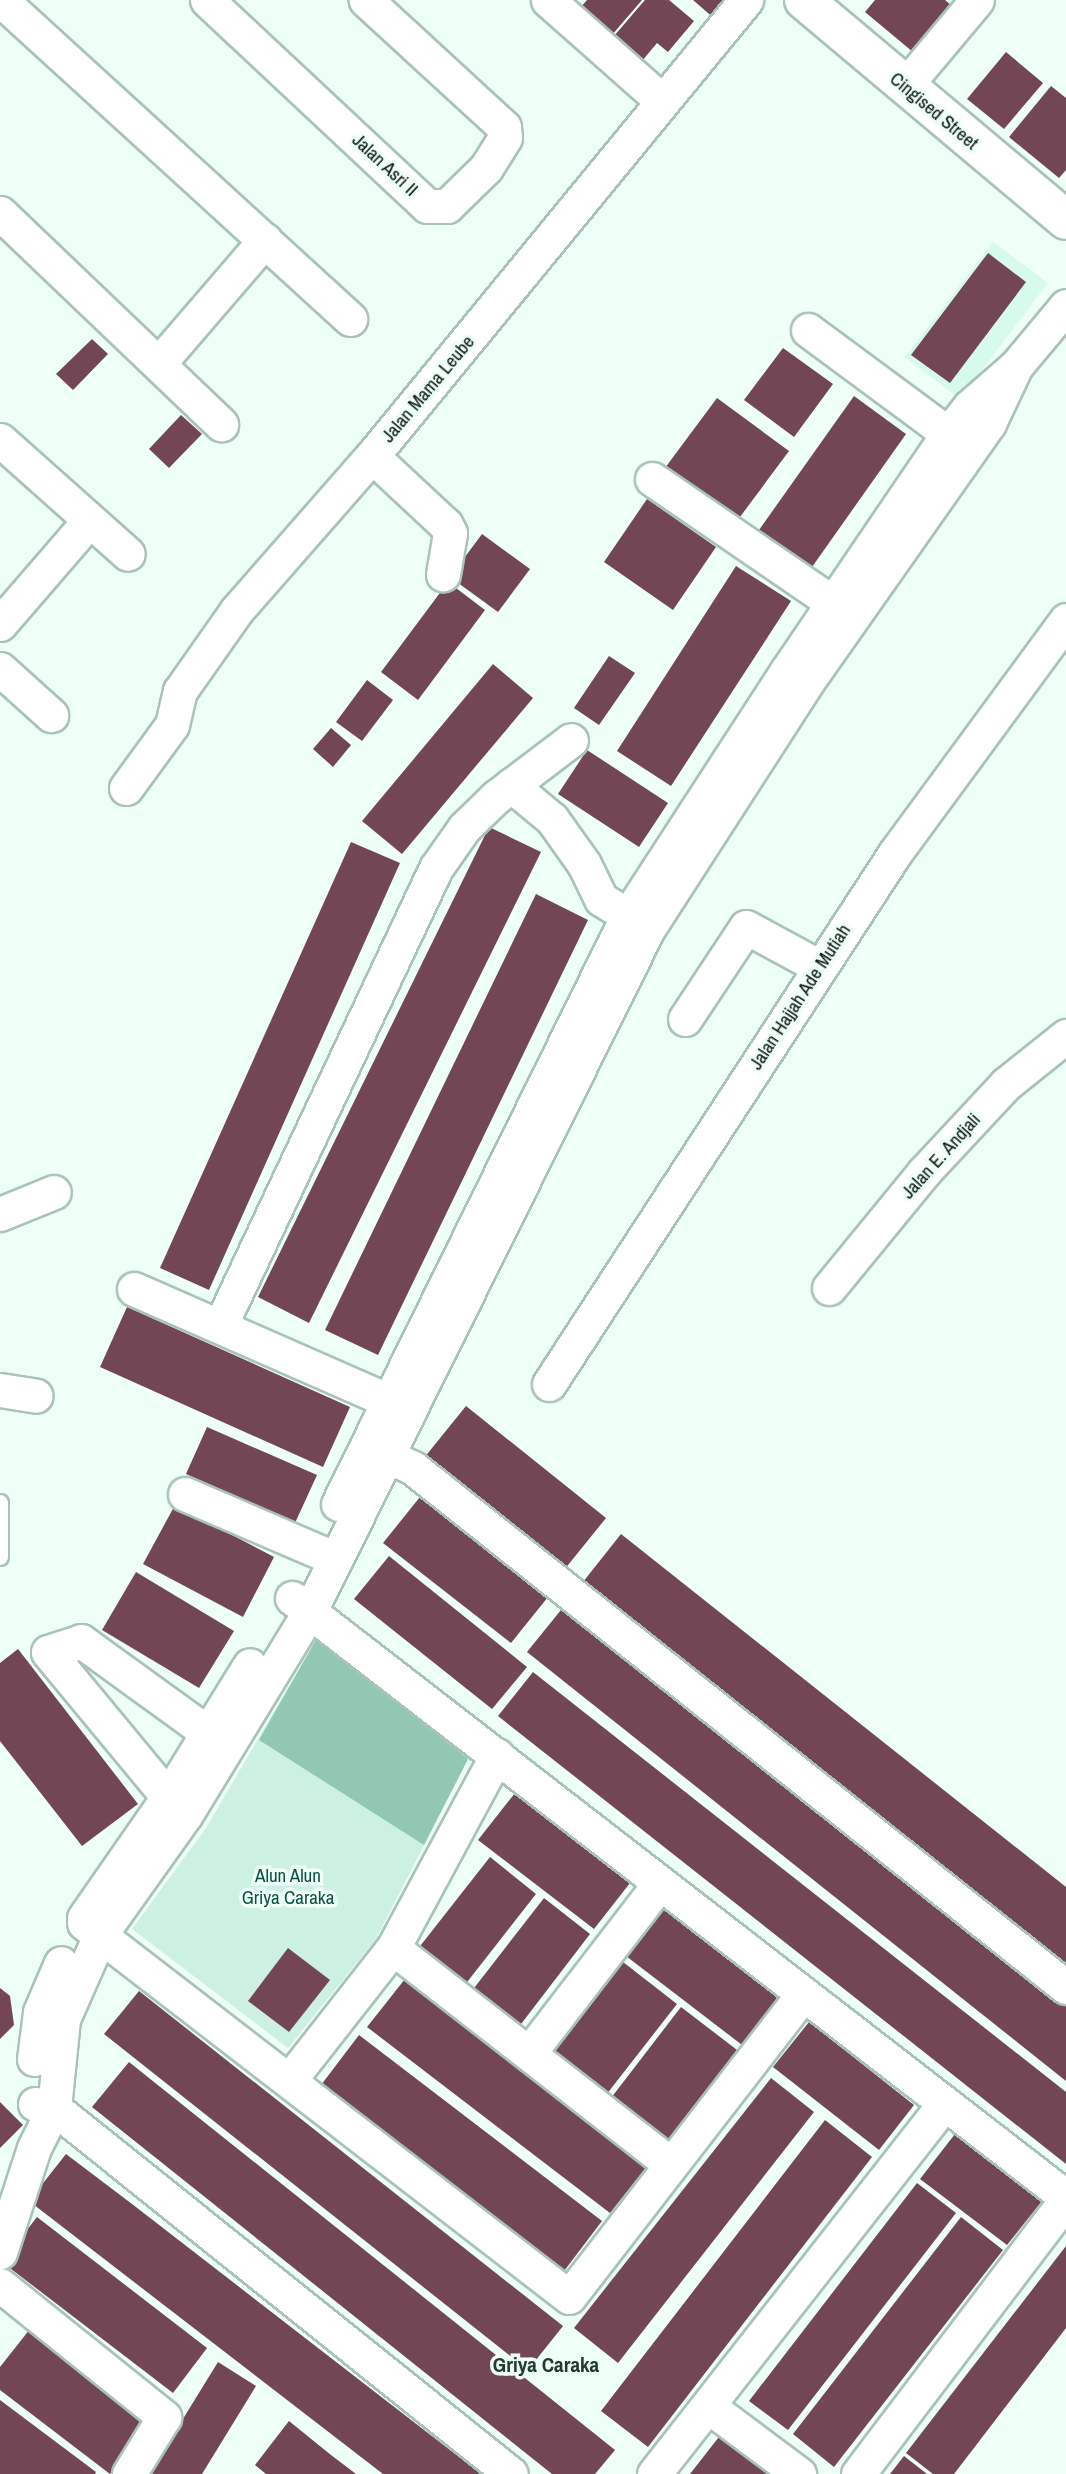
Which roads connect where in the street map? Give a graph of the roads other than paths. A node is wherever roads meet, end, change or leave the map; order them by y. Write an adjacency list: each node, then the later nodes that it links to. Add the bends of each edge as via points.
1 (1, 0): 12 (street)
2 (207, 0): 3 (street, Jalan Asri II, via 427,206 447,205 486,168 505,137 504,127)
3 (366, 0)
4 (548, 0): 9 (street)
5 (746, 0): 9 (street, Jalan Mama Leube)
6 (804, 0): 8 (main road, Cingised Street)
7 (977, 0): 8 (street)
8 (905, 86): 11 (main road, Cingised Street)
9 (662, 100): 20 (street, Jalan Mama Leube)
10 (0, 213): 16 (street)
11 (1066, 220)
12 (265, 240): 14 (street); 16 (street)
13 (1066, 306): 18 (street)
14 (350, 319)
15 (808, 330): 18 (street)
16 (160, 362): 17 (street)
17 (221, 424)
18 (965, 435): 25 (street); 29 (street)
19 (0, 440): 22 (street)
20 (372, 456): 24 (street, via 446,525 450,533); 33 (street, Jalan Mama Leube, via 225,626 180,691 172,725)
21 (652, 479): 25 (street)
22 (88, 522): 23 (street); 27 (street)
23 (128, 554)
24 (443, 574)
25 (833, 603): 29 (street)
26 (1066, 620): 35 (street, Jalan Hajjah Ade Mutiah, via 895,853)
27 (0, 624)
28 (0, 669): 30 (street)
29 (796, 678): 34 (street)
30 (51, 715)
31 (571, 740): 32 (street)
32 (511, 785): 34 (street, via 552,819 601,899); 42 (street, via 464,828 436,868)
33 (126, 788)
34 (638, 923): 46 (street)
35 (820, 967): 36 (street, via 746,927); 43 (street, Jalan Hajjah Ade Mutiah)
36 (685, 1019)
37 (1066, 1036): 40 (street, Jalan E. Andjali, via 1006,1084)
38 (54, 1192): 39 (street)
39 (0, 1214)
40 (829, 1288)
41 (134, 1289): 42 (street)
42 (221, 1324): 46 (street)
43 (549, 1384)
44 (0, 1390): 45 (street)
45 (36, 1395)
46 (399, 1406): 47 (street)
47 (377, 1451): 50 (street); 59 (street, via 414,1468)
48 (185, 1494): 50 (street)
49 (0, 1503): 51 (lane)
50 (326, 1555): 52 (street)
51 (0, 1557)
52 (302, 1604): 53 (street); 54 (street); 57 (street, via 186,1814)
53 (208, 1733): 55 (street); 55 (street, via 81,1641 48,1652)
54 (497, 1755): 56 (street); 58 (street)
55 (168, 1797): 57 (street)
56 (659, 1884): 60 (street); 61 (street)
57 (91, 1928): 62 (street); 64 (street)
58 (393, 1948): 61 (street); 62 (street)
59 (1066, 1987)
60 (802, 1996): 63 (street); 65 (street)
61 (530, 2053): 65 (street)
62 (291, 2078): 65 (street, via 569,2297)
63 (943, 2105): 66 (street); 69 (street)
64 (43, 2106): 67 (street); 71 (street)
65 (670, 2164)
66 (1066, 2199): 74 (street)
67 (0, 2252)
68 (0, 2285): 70 (street, via 164,2417)
69 (708, 2406): 72 (street); 73 (street)
70 (129, 2474)
71 (511, 2474)
72 (654, 2474)
73 (799, 2474)
74 (858, 2474)

